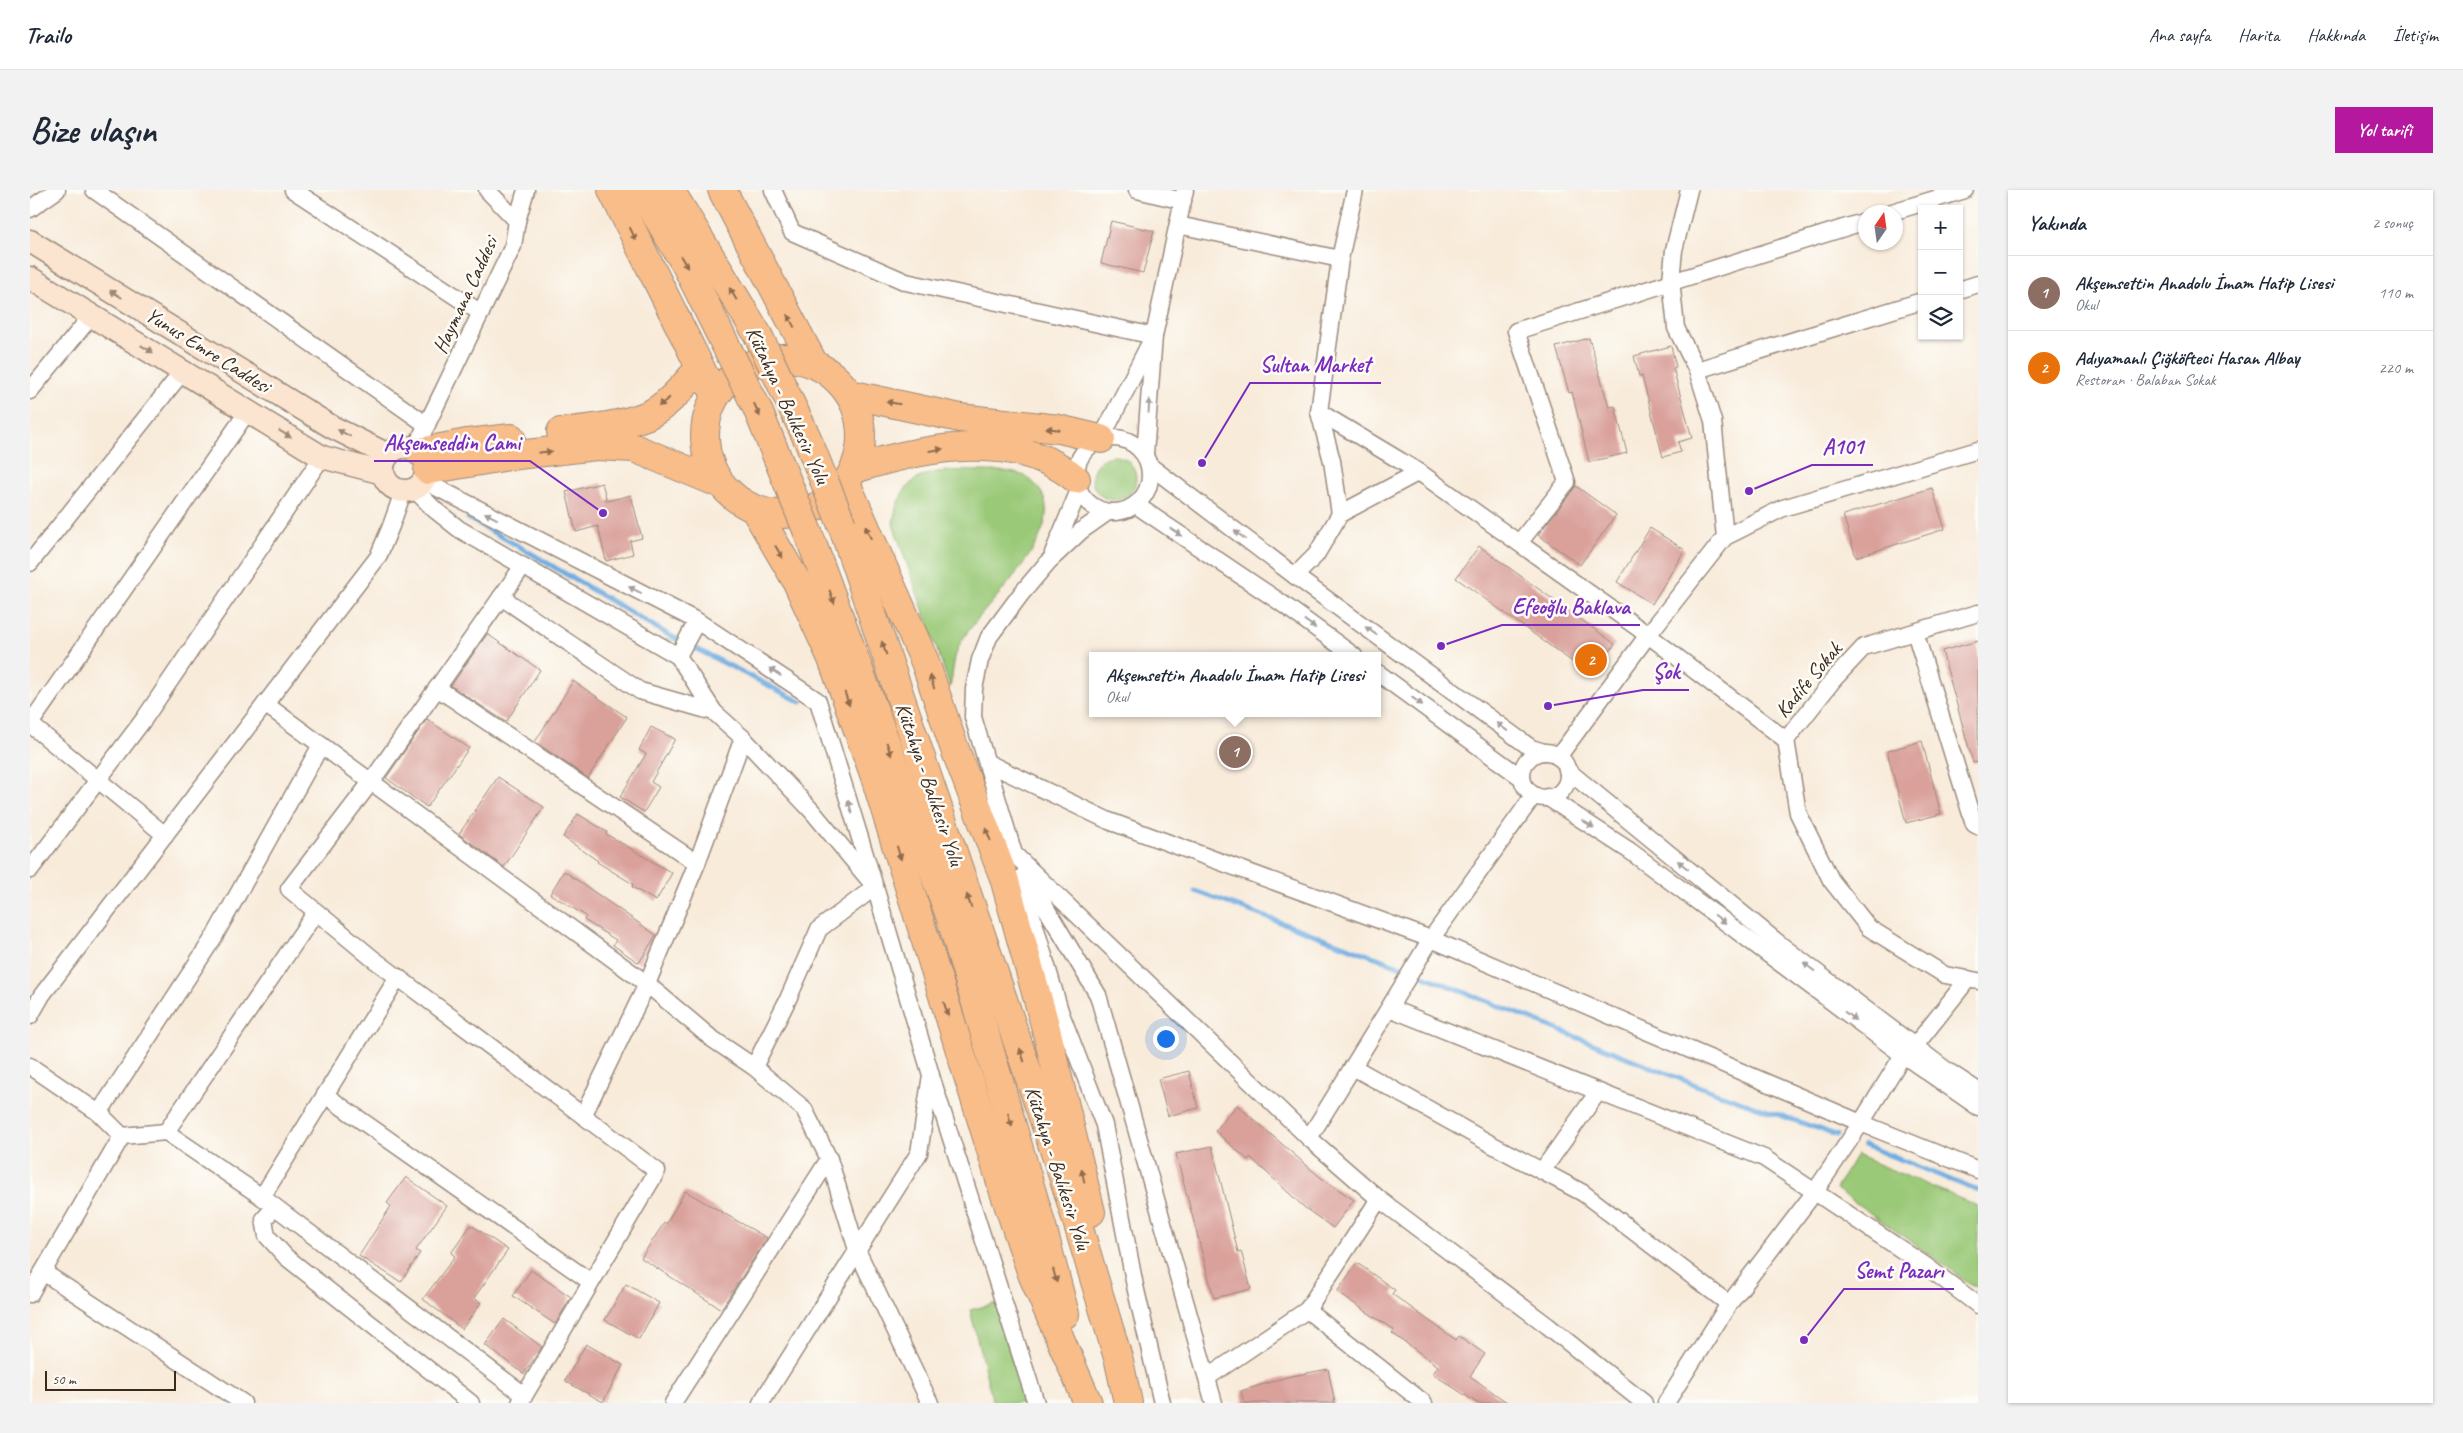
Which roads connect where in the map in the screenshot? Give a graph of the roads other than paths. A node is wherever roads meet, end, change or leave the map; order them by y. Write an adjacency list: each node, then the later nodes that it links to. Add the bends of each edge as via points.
1 (57, 190): 16 (street)
2 (94, 190): 40 (street)
3 (293, 190): 28 (street)
4 (486, 190): 18 (street, Haymana Caddesi)
5 (526, 190): 18 (street)
6 (612, 190): 32 (highway, one-way to 32)
7 (642, 190): 133 (highway, Kütahya - Balıkesir Yolu, one-way to 133, bridge, via 686,265 757,408 809,535 950,916 1043,1230)
8 (670, 190): 124 (highway, Kütahya - Balıkesir Yolu, one-way to 8, bridge, via 1062,1175 842,526 807,438 758,335)
9 (722, 190): 31 (highway, one-way to 9)
10 (773, 190): 30 (street, via 792,232 906,282)
11 (1137, 190): 15 (street)
12 (1356, 190): 22 (street)
13 (1688, 190): 24 (street, via 1674,250)
14 (1965, 190): 17 (street)
15 (1184, 195): 20 (street)
16 (30, 209)
17 (1903, 209)
18 (517, 221): 28 (street, Haymana Caddesi, via 513,246)
19 (1858, 222): 24 (street)
20 (1178, 225): 22 (street); 30 (street)
21 (30, 241): 45 (street, Yunus Emre Caddesi, one-way to 21, via 332,426)
22 (1340, 258): 39 (street)
23 (30, 278): 29 (street)
24 (1671, 280): 33 (street, via 1676,328); 56 (street, via 1516,331 1567,482)
25 (1978, 284): 26 (street)
26 (1963, 289)
27 (1918, 302): 33 (street)
28 (481, 313): 40 (street, Haymana Caddesi)
29 (92, 316): 34 (street, one-way to 34); 35 (street)
30 (1154, 336): 41 (street); 44 (street, one-way to 30)
31 (814, 364): 36 (highway, via 834,376); 37 (highway, via 792,358 769,359 748,366 729,379)
32 (700, 369): 37 (highway); 46 (highway, one-way to 46, via 649,414 594,428 467,443)
33 (1697, 370): 55 (street, via 1713,421)
34 (183, 371): 38 (street); 58 (street)
35 (30, 391)
36 (849, 394): 41 (highway, one-way to 36, via 1059,430 960,418); 48 (highway, via 858,412 862,431 861,450)
37 (715, 397): 49 (highway, via 706,418 704,442 709,464)
38 (248, 411): 43 (street, one-way to 43); 72 (street)
39 (1319, 412): 47 (street); 54 (street, via 1332,461)
40 (427, 424): 46 (street, Haymana Caddesi)
41 (1101, 439): 44 (street, via 1126,439 1137,445); 50 (street, via 1081,454 1077,466)
42 (1978, 450): 55 (street, via 1783,508)
43 (322, 457): 45 (street); 79 (street, via 144,719)
44 (1148, 460): 51 (street, via 1149,488); 60 (street, one-way to 44)
45 (385, 464): 46 (street, via 396,449); 46 (street, via 386,482 394,489)
46 (417, 472): 49 (highway, one-way to 49, via 508,456 587,447 634,448); 59 (street, via 435,510 460,529); 63 (street, one-way to 46); 70 (street, Haymana Caddesi, via 378,557)
47 (1419, 472): 54 (street); 56 (street)
48 (851, 476): 50 (highway, one-way to 50, via 890,457 944,449 996,448 1032,455 1067,472); 52 (highway, via 832,498 815,508 795,514); 124 (highway, one-way to 48, via 1081,1167 1004,878 925,662)
49 (721, 484): 52 (highway, via 736,499)
50 (1078, 484): 53 (street, via 1086,500); 57 (street)
51 (1136, 505): 53 (street, via 1127,510); 66 (street, one-way to 66)
52 (755, 510): 133 (highway, one-way to 133, via 796,580 832,658 874,774 1032,1274)
53 (1108, 512): 57 (street)
54 (1340, 514): 60 (street, via 1316,554)
55 (1725, 537): 65 (street)
56 (1519, 543): 65 (street)
57 (1048, 562): 77 (street, via 1005,614 980,660 973,716)
58 (30, 563)
59 (523, 566): 61 (street); 67 (street)
60 (1295, 576): 76 (street, one-way to 60, via 1531,748)
61 (501, 598): 69 (street); 71 (street, via 640,691)
62 (1978, 613): 64 (street, Kadife Sokak)
63 (697, 621): 67 (street); 87 (street, one-way to 63, via 818,700)
64 (1915, 632): 74 (street, Kadife Sokak, via 1864,647); 82 (street, via 1974,824)
65 (1648, 635): 74 (street); 76 (street)
66 (1349, 652)
67 (678, 656): 71 (street)
68 (1381, 675): 78 (street, one-way to 78)
69 (437, 688): 80 (street); 85 (street)
70 (265, 704): 75 (street); 83 (street, Haymana Caddesi)
71 (714, 712): 73 (street)
72 (30, 724): 79 (street)
73 (743, 738): 85 (street); 87 (street, via 812,811)
74 (1786, 740): 91 (street, via 1798,813 1831,880 1869,928 1945,975)
75 (321, 745): 80 (street); 105 (street, via 214,937)
76 (1556, 759): 78 (street, via 1529,758 1524,764); 81 (street, via 1565,785 1561,791); 96 (street, one-way to 76)
77 (988, 763): 84 (street); 89 (street, via 1109,821)
78 (1522, 778): 81 (street, via 1524,785)
79 (97, 781): 83 (street); 86 (street)
80 (371, 782): 88 (street, via 288,889); 92 (street)
81 (1541, 796): 89 (street); 96 (street, one-way to 96, via 1630,851)
82 (1978, 826)
83 (165, 835): 93 (street, Haymana Caddesi)
84 (1014, 854): 110 (street); 125 (street, via 1098,995); 135 (street, via 1060,1011 1104,1124 1135,1286)
85 (697, 863): 92 (street)
86 (30, 870)
87 (875, 887): 98 (street, via 819,929); 100 (street)
88 (316, 912): 90 (street); 108 (street)
89 (1431, 939): 94 (street); 107 (street)
90 (398, 977): 103 (street); 106 (street)
91 (1973, 980): 96 (street)
92 (647, 984): 98 (street, via 711,1038); 106 (street)
93 (36, 991): 95 (street, Haymana Caddesi)
94 (1389, 1008): 99 (street); 102 (street)
95 (30, 1016)
96 (1909, 1051): 101 (street); 104 (street); 107 (street)
97 (30, 1066): 105 (street)
98 (754, 1067): 111 (street, via 804,1109)
99 (1354, 1067): 110 (street); 113 (street)
100 (931, 1075): 117 (street, via 919,1153); 132 (street)
101 (1978, 1091)
102 (1598, 1092): 113 (street); 114 (street, via 1764,1158)
103 (325, 1096): 116 (street); 119 (street)
104 (1978, 1107)
105 (99, 1113): 109 (street)
106 (583, 1116): 119 (street, via 657,1171)
107 (1862, 1123): 112 (street); 114 (street)
108 (166, 1132): 109 (street); 116 (street)
109 (122, 1136): 118 (street)
110 (1309, 1138): 115 (street)
111 (829, 1158): 117 (street); 129 (street)
112 (1978, 1170)
113 (1542, 1171): 121 (street, via 1583,1193)
114 (1814, 1193): 121 (street); 122 (street, via 1926,1266)
115 (1378, 1199): 123 (street); 138 (street, via 1548,1326)
116 (268, 1202): 126 (street); 128 (street, via 264,1219 267,1236 286,1257)
117 (857, 1250): 130 (street); 131 (street)
118 (43, 1272): 120 (street); 127 (street)
119 (591, 1282): 126 (street)
120 (30, 1294)
121 (1729, 1304): 139 (street)
122 (1978, 1305)
123 (1307, 1310): 125 (street); 137 (street)
124 (1119, 1361): 134 (highway, Kütahya - Balıkesir Yolu)
125 (1208, 1377): 136 (street)
126 (522, 1399)
127 (243, 1403)
128 (471, 1403)
129 (673, 1403)
130 (761, 1403)
131 (930, 1403)
132 (1036, 1403)
133 (1088, 1403)
134 (1128, 1403)
135 (1162, 1403)
136 (1214, 1403)
137 (1424, 1403)
138 (1644, 1403)
139 (1666, 1403)

